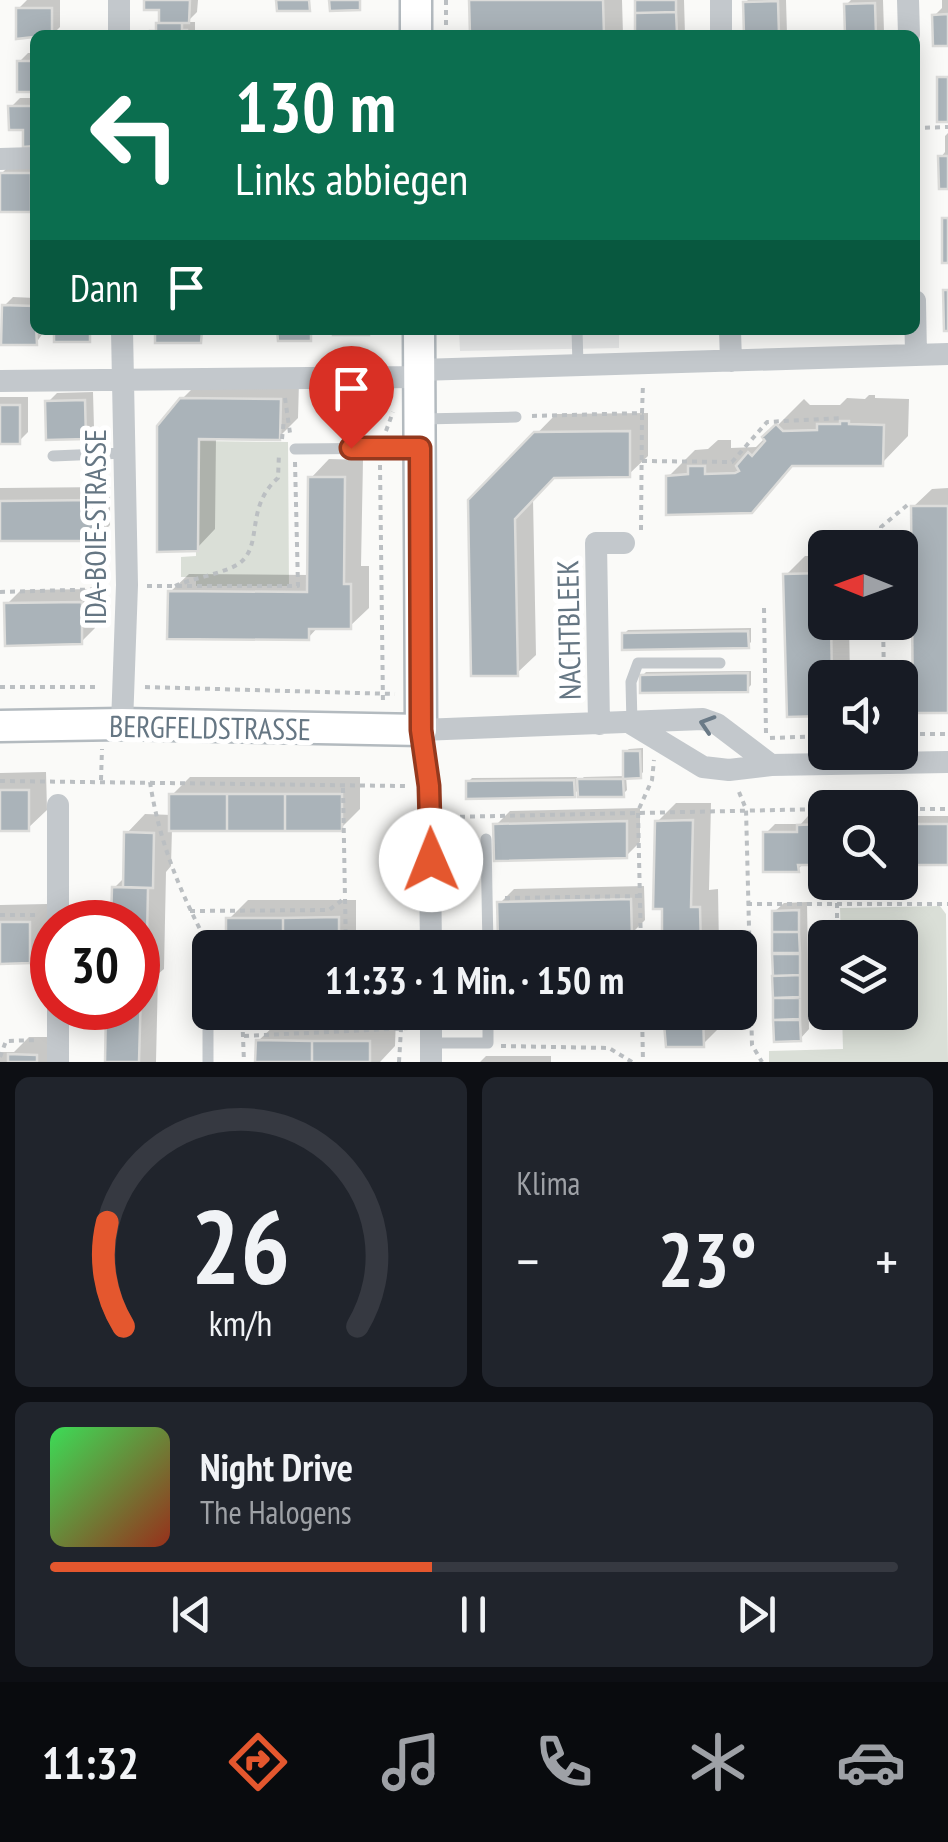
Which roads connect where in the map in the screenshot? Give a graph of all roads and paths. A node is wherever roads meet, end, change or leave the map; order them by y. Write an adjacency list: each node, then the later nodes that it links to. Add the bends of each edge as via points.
1 (118, 0): 6 (street)
2 (416, 0): 7 (street)
3 (446, 0): 8 (path)
4 (721, 0): 9 (street)
5 (908, 0): 10 (street)
6 (119, 30)
7 (416, 30)
8 (446, 30)
9 (721, 30)
10 (909, 30)
11 (948, 127): 12 (path)
12 (920, 128)
13 (30, 158): 14 (street)
14 (0, 159)
15 (122, 335): 27 (street, IDA-BOIE-STRASSE)
16 (419, 335): 25 (street)
17 (577, 335): 24 (lane)
18 (730, 335): 22 (street)
19 (916, 335): 21 (street)
20 (948, 354): 21 (street)
21 (916, 355): 22 (street)
22 (731, 361): 23 (street)
23 (643, 363): 24 (street); 29 (path, NACHTBLEEK)
24 (578, 365): 25 (street)
25 (415, 374): 26 (street); 33 (street); 35 (path)
26 (285, 379): 27 (street); 30 (path)
27 (122, 380): 28 (street); 38 (street, IDA-BOIE-STRASSE)
28 (0, 381)
29 (642, 413): 31 (path); 40 (path, NACHTBLEEK)
30 (285, 414): 34 (path); 37 (path)
31 (516, 417): 33 (lane)
32 (842, 418): 40 (path, via 767,422 732,462)
33 (420, 434): 35 (lane); 52 (street)
34 (282, 437)
35 (380, 448): 37 (lane); 51 (path)
36 (280, 449): 45 (path, via 278,478 263,491 242,562)
37 (295, 449): 45 (path, via 298,586)
38 (125, 453): 39 (lane); 44 (street, IDA-BOIE-STRASSE)
39 (54, 456)
40 (642, 461): 43 (path, NACHTBLEEK, via 641,543)
41 (911, 502): 42 (path)
42 (881, 530)
43 (624, 543): 54 (street, NACHTBLEEK, via 596,542)
44 (126, 586): 45 (path); 46 (path); 49 (street, IDA-BOIE-STRASSE)
45 (174, 586)
46 (0, 592)
47 (764, 608): 61 (path, via 766,738)
48 (720, 663): 56 (lane, via 638,663 631,682)
49 (124, 686): 50 (path); 51 (path); 53 (street, IDA-BOIE-STRASSE)
50 (0, 687)
51 (382, 694): 52 (path); 57 (path)
52 (421, 695): 58 (street)
53 (113, 724): 55 (street, BERGFELDSTRASSE); 57 (street, BERGFELDSTRASSE); 66 (path)
54 (599, 724): 56 (street); 58 (street)
55 (0, 726)
56 (642, 729): 63 (street, one-way to 56, via 703,719 664,718); 64 (street, via 703,766); 75 (path, via 654,756)
57 (387, 730): 58 (street, BERGFELDSTRASSE)
58 (421, 730): 69 (street)
59 (918, 734): 60 (path)
60 (948, 734)
61 (808, 737)
62 (948, 762): 63 (street)
63 (771, 765): 64 (street)
64 (729, 770): 74 (path)
65 (0, 781): 66 (path)
66 (101, 782): 67 (path)
67 (150, 782): 68 (path); 85 (path, via 155,818)
68 (344, 786): 69 (path); 79 (path)
69 (429, 786): 76 (street)
70 (58, 805): 81 (street)
71 (808, 809): 74 (path)
72 (918, 809): 73 (path)
73 (948, 809)
74 (746, 810): 75 (path); 83 (path)
75 (638, 812): 76 (path); 78 (path)
76 (430, 818): 91 (street)
77 (486, 839): 80 (lane)
78 (640, 896): 80 (path); 93 (path)
79 (345, 898): 85 (path, via 329,910); 90 (path)
80 (487, 899): 92 (lane)
81 (58, 900)
82 (837, 902): 83 (path); 84 (path); 88 (path)
83 (747, 904): 112 (path, via 752,1045)
84 (948, 904)
85 (190, 911): 89 (path)
86 (0, 915): 87 (path)
87 (30, 917)
88 (837, 920)
89 (200, 930)
90 (346, 930)
91 (431, 930)
92 (488, 930)
93 (641, 930)
94 (208, 1030): 107 (lane)
95 (244, 1030): 102 (path)
96 (374, 1030): 101 (path)
97 (401, 1030): 109 (path)
98 (405, 1030): 103 (path)
99 (488, 1030): 104 (lane)
100 (642, 1030): 111 (path)
101 (347, 1031): 102 (path)
102 (244, 1036): 108 (path)
103 (431, 1036): 104 (lane)
104 (488, 1043): 110 (path, via 609,1048)
105 (58, 1051): 106 (path, via 6,1041)
106 (0, 1057)
107 (208, 1062)
108 (244, 1062)
109 (400, 1062)
110 (632, 1062)
111 (642, 1062)
112 (762, 1062)

